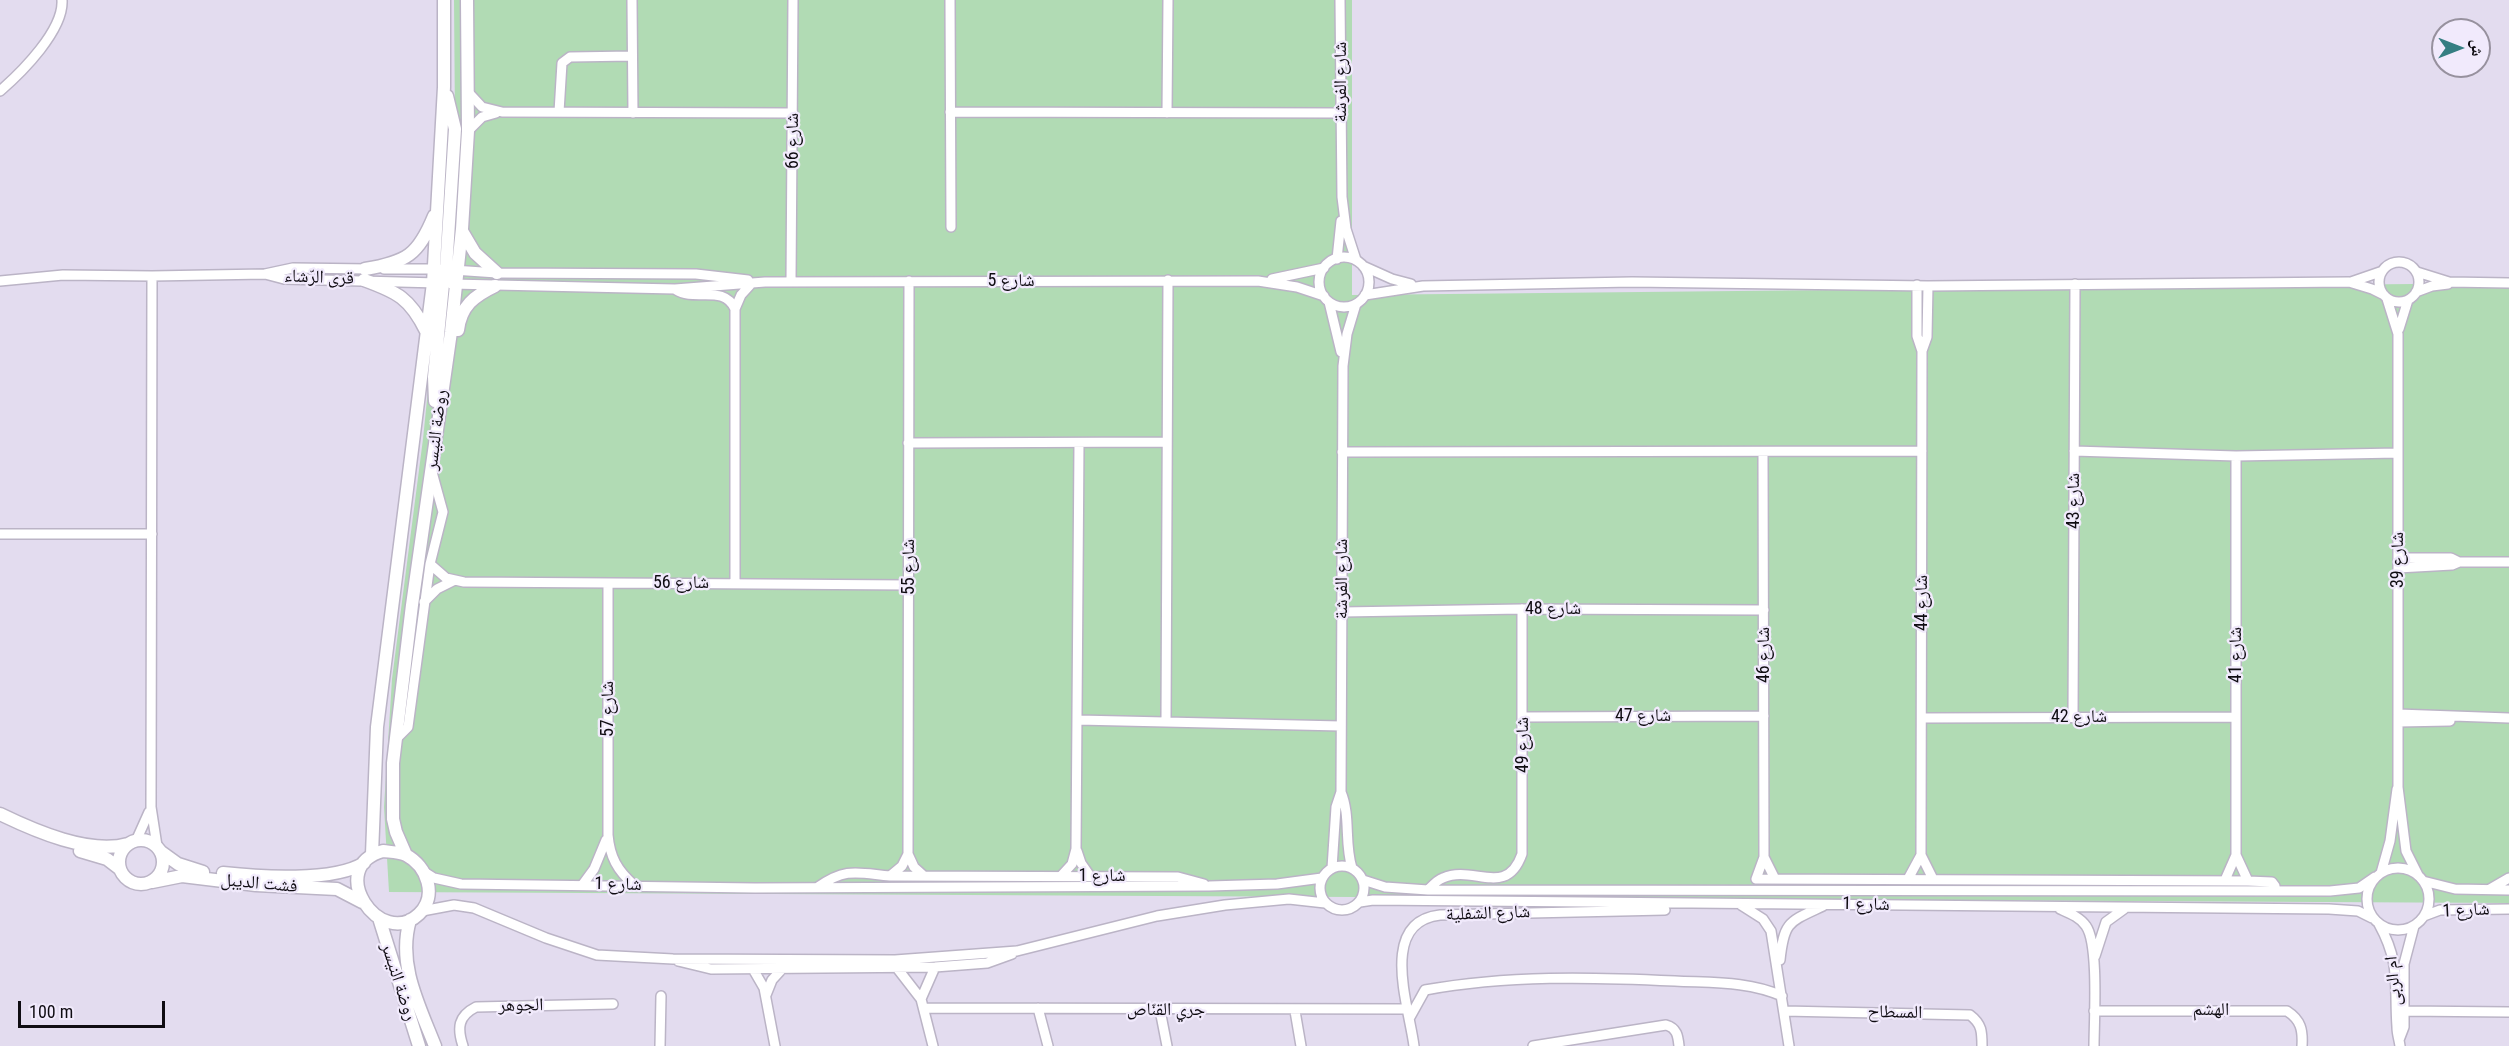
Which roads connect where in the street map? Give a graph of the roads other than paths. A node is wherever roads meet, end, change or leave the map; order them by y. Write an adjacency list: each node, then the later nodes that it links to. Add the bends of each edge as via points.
1 (62, 0): 11 (street, via 61,15 42,45)
2 (444, 0): 10 (street, روضة النيسر)
3 (467, 0): 12 (street, روضة النيسر)
4 (632, 0): 9 (street)
5 (793, 0): 17 (street, شارع 66)
6 (950, 0): 15 (street)
7 (1168, 0): 18 (street)
8 (1342, 1): 19 (street, شارع الفرشة)
9 (632, 56): 14 (street, via 570,57 562,63); 16 (street)
10 (444, 87): 22 (street, روضة النيسر); 28 (street, via 455,129)
11 (0, 91)
12 (469, 93): 13 (street, via 482,107); 20 (street, روضة النيسر)
13 (502, 112): 14 (street); 20 (street, via 485,115)
14 (559, 112): 16 (street)
15 (950, 112): 18 (street); 23 (street)
16 (633, 113): 17 (street)
17 (793, 113): 39 (street, شارع 66)
18 (1167, 113): 19 (street)
19 (1340, 113): 21 (street, شارع الفرشة)
20 (468, 131): 24 (street, روضة النيسر)
21 (1342, 197): 25 (street, شارع الفرشة); 26 (street, شارع الفرشة, via 1346,229)
22 (439, 203): 28 (street, روضة النيسر); 32 (street, via 427,235 414,252)
23 (951, 227)
24 (462, 229): 28 (street, روضة النيسر); 31 (street, via 475,253)
25 (1336, 258): 26 (street); 27 (street)
26 (1359, 263): 49 (street, via 1392,279); 53 (street, via 1369,280)
27 (1324, 268): 37 (street, شارع 5); 55 (street, via 1320,282)
28 (446, 269): 31 (street, قرى الرّشاء); 32 (street, قرى الرّشاء); 41 (street, روضة النيسر); 44 (street, روضة النيسر)
29 (2380, 272): 30 (street, via 2400,261); 40 (street); 54 (street, via 2379,286)
30 (2416, 272): 42 (street); 52 (street)
31 (497, 273): 38 (street, قرى الرّشاء, via 696,274)
32 (365, 274): 33 (street, قرى الرّشاء, via 284,279 265,274); 41 (street, قرى الرّشاء); 59 (street, via 401,296 418,314)
33 (152, 276): 35 (street, قرى الرّشاء, via 63,275); 75 (street)
34 (1168, 280): 36 (street, شارع 5); 37 (street, شارع 5); 64 (street)
35 (0, 281)
36 (909, 281): 39 (street, شارع 5); 65 (street, شارع 55)
37 (1258, 281): 55 (street, شارع 5, via 1297,287)
38 (765, 282): 39 (street, شارع 5); 45 (street)
39 (791, 282)
40 (2349, 282): 46 (street); 54 (street)
41 (438, 283): 44 (street, قرى الرّشاء); 59 (street, روضة النيسر); 63 (street, via 434,386)
42 (2459, 283): 43 (street); 52 (street)
43 (2509, 283)
44 (456, 284): 48 (street, قرى الرّشاء); 63 (street, روضة النيسر)
45 (751, 284): 51 (street); 58 (street)
46 (2074, 284): 50 (street); 68 (street, شارع 43)
47 (1917, 285): 49 (street, via 1632,282); 50 (street); 61 (street, شارع 44, via 1917,336)
48 (495, 286): 51 (street, قرى الرّشاء); 63 (street, via 463,309 449,393)
49 (1423, 286): 53 (street)
50 (1928, 286): 61 (street, شارع 44, via 1927,337)
51 (675, 289): 58 (street, via 687,296 720,295)
52 (2416, 292): 56 (street)
53 (1365, 295): 57 (street)
54 (2385, 297): 56 (street, via 2397,302); 60 (street, شارع 39)
55 (1327, 299): 57 (street, via 1342,307); 62 (street, شارع الفرشة)
56 (2408, 300): 60 (street, شارع 39)
57 (1356, 304): 62 (street, شارع الفرشة)
58 (735, 309): 81 (street)
59 (426, 331): 112 (street, روضة النيسر, via 377,727)
60 (2398, 334): 71 (street, شارع 39)
61 (1922, 351): 67 (street, شارع 44)
62 (1343, 366): 69 (street, شارع الفرشة)
63 (438, 414): 73 (street, روضة النيسر)
64 (1167, 442): 66 (street); 95 (street)
65 (908, 443): 66 (street); 82 (street, شارع 55)
66 (1079, 443): 94 (street)
67 (1922, 451): 70 (street); 89 (street, شارع 44)
68 (2074, 451): 72 (street); 90 (street, شارع 43)
69 (1342, 452): 70 (street); 86 (street, شارع الفرشة)
70 (1762, 453): 85 (street, شارع 46)
71 (2398, 453): 72 (street); 77 (street, شارع 39)
72 (2236, 456): 91 (street, شارع 41)
73 (432, 471): 78 (street, via 442,512); 97 (street, روضة النيسر)
74 (0, 534): 75 (street)
75 (152, 534): 100 (street)
76 (2509, 562): 77 (street, via 2459,562 2451,558)
77 (2398, 563): 92 (street, شارع 39)
78 (430, 564): 79 (street); 83 (street)
79 (453, 581): 80 (street, شارع 56); 83 (street)
80 (608, 583): 81 (street, شارع 56); 103 (street, شارع 57)
81 (735, 584): 82 (street, شارع 56)
82 (909, 585): 107 (street, شارع 55)
83 (424, 602): 97 (street, via 408,727)
84 (1522, 609): 85 (street, شارع 48); 86 (street, شارع 48); 88 (street, شارع 49)
85 (1764, 610): 87 (street, شارع 46)
86 (1342, 612): 96 (street, شارع الفرشة)
87 (1764, 716): 88 (street, شارع 47); 111 (street, شارع 46)
88 (1522, 717): 137 (street, شارع 49, via 1520,861 1507,876 1444,877)
89 (1922, 717): 90 (street, شارع 42); 109 (street, شارع 44)
90 (2073, 717): 91 (street, شارع 42)
91 (2236, 717): 110 (street, شارع 41)
92 (2398, 718): 93 (street); 98 (street, شارع 39)
93 (2509, 718)
94 (1078, 720): 95 (street); 106 (street)
95 (1166, 721): 96 (street)
96 (1341, 726): 99 (street, شارع الفرشة)
97 (396, 739): 108 (street, روضة النيسر, via 393,819)
98 (2398, 787): 117 (street, شارع 39, via 2390,842); 123 (street, شارع 39, via 2406,851)
99 (1341, 792): 113 (street, شارع الفرشة, via 1336,807); 114 (street, شارع الفرشة, via 1346,805)
100 (151, 807): 104 (street); 105 (street)
101 (0, 814): 104 (street, via 96,847)
102 (0, 823): 115 (street, via 101,857)
103 (608, 835): 133 (street, شارع 57, via 599,861); 134 (street, شارع 57, via 614,863)
104 (133, 842): 105 (street, via 143,840); 115 (street, via 120,857)
105 (158, 849): 112 (street, فشت الديبل, via 171,861 191,869 243,875 335,874 350,871); 132 (street, via 163,868)
106 (1077, 849): 120 (street, via 1072,864); 121 (street)
107 (908, 854): 118 (street); 119 (street)
108 (406, 855): 112 (street, via 395,852); 116 (street)
109 (1921, 855): 127 (street, شارع 44); 128 (street, شارع 44)
110 (2236, 855): 130 (street, شارع 41); 131 (street, شارع 41)
111 (1764, 857): 125 (street, شارع 46); 126 (street, شارع 46)
112 (368, 859): 142 (street, via 357,883)
113 (1332, 868): 114 (street); 122 (street)
114 (1352, 868): 129 (street)
115 (120, 869): 132 (street, via 130,882)
116 (421, 869): 133 (street, شارع 1, via 434,878 461,884); 150 (street, via 429,890)
117 (2378, 875): 123 (street, via 2393,868 2406,869); 140 (street, شارع 1, via 2351,890); 154 (street, via 2366,897)
118 (890, 876): 119 (street, شارع 1); 136 (street, شارع 1, via 844,873)
119 (924, 876): 120 (street, شارع 1)
120 (1061, 876): 121 (street, شارع 1)
121 (1090, 876): 135 (street, شارع 1, via 1178,877)
122 (1322, 878): 135 (street, شارع 1); 143 (street, via 1320,891)
123 (2420, 878): 138 (street, شارع 1, via 2455,889); 151 (street, via 2428,892)
124 (2509, 878): 138 (street, شارع 1)
125 (1756, 879): 126 (street, شارع 1)
126 (1775, 879): 127 (street, شارع 1)
127 (1908, 879): 128 (street, شارع 1)
128 (1934, 879): 130 (street, شارع 1)
129 (1363, 880): 137 (street, شارع 1, via 1385,887); 141 (street, via 1364,895)
130 (2225, 880): 131 (street, شارع 1)
131 (2248, 880): 140 (street, شارع 1, via 2272,882)
132 (152, 882): 142 (street, فشت الديبل, via 182,876 337,889)
133 (583, 884): 134 (street, شارع 1)
134 (634, 885): 136 (street, شارع 1)
135 (1209, 886): 136 (street, شارع 1)
136 (818, 887)
137 (1428, 890): 140 (street, شارع 1)
138 (2488, 890): 139 (street, شارع 1)
139 (2509, 890)
140 (2276, 891)
141 (1360, 902): 143 (street, via 1343,911); 145 (street, شارع 1)
142 (363, 903): 152 (street)
143 (1325, 903): 156 (street, via 1289,899 1190,910)
144 (1739, 904): 145 (street, شارع 1); 146 (street, شارع 1); 163 (street, via 1768,926)
145 (1689, 905): 176 (street, شارع الشفلية, via 1669,910 1428,916 1410,929 1404,942 1402,963)
146 (1826, 905): 147 (street, شارع 1); 163 (street, via 1793,921 1785,930)
147 (2057, 907): 148 (street, شارع 1); 158 (street, via 2076,916 2088,928)
148 (2125, 908): 154 (street, شارع 1, via 2344,910 2358,911); 158 (street, via 2106,922)
149 (2509, 909): 151 (street, شارع 1, via 2440,910)
150 (422, 911): 153 (street); 157 (street, via 465,906 597,955)
151 (2424, 916): 155 (street)
152 (379, 918): 153 (street); 179 (street, روضة النيسر)
153 (410, 920): 180 (street, روضة النيسر, via 406,964)
154 (2375, 921): 155 (street, via 2390,930); 178 (street, ام الربى, via 2396,964)
155 (2414, 926): 174 (street, ام الربى, via 2404,964)
156 (1017, 951): 157 (street, via 895,960); 159 (street, via 987,963)
157 (673, 959): 161 (street, via 711,969)
158 (2094, 961): 173 (street)
159 (935, 967): 160 (street); 168 (street)
160 (897, 968): 162 (street); 168 (street)
161 (753, 969): 162 (street); 164 (street)
162 (782, 969): 164 (street, via 771,980)
163 (1779, 971): 166 (street)
164 (766, 995): 183 (street)
165 (661, 996): 182 (street)
166 (1782, 996): 172 (street); 176 (street, via 1742,984 1522,978 1425,990)
167 (613, 1004): 181 (street, الجوهر, via 476,1007 460,1020 458,1030)
168 (922, 1004): 169 (street, جري القنّاص); 184 (street)
169 (1038, 1008): 170 (street, جري القنّاص); 185 (street)
170 (1160, 1010): 171 (street, جري القنّاص); 186 (street)
171 (1295, 1011): 176 (street, جري القنّاص); 187 (street)
172 (1784, 1011): 191 (street); 192 (street, المسطاح, via 1970,1015 1982,1030)
173 (2094, 1011): 193 (street); 194 (street, الهشم, via 2287,1011 2301,1024)
174 (2404, 1011): 175 (street, ام الربى); 178 (street, ام الربى)
175 (2509, 1012)
176 (1409, 1013): 188 (street, شارع الشفلية)
177 (1580, 1043): 189 (street); 190 (street, via 1666,1025 1676,1031)
178 (2399, 1043)
179 (419, 1046)
180 (435, 1046)
181 (463, 1046)
182 (660, 1046)
183 (775, 1046)
184 (933, 1046)
185 (1048, 1046)
186 (1167, 1046)
187 (1301, 1046)
188 (1414, 1046)
189 (1533, 1046)
190 (1679, 1046)
191 (1790, 1046)
192 (1982, 1046)
193 (2094, 1046)
194 (2302, 1046)

